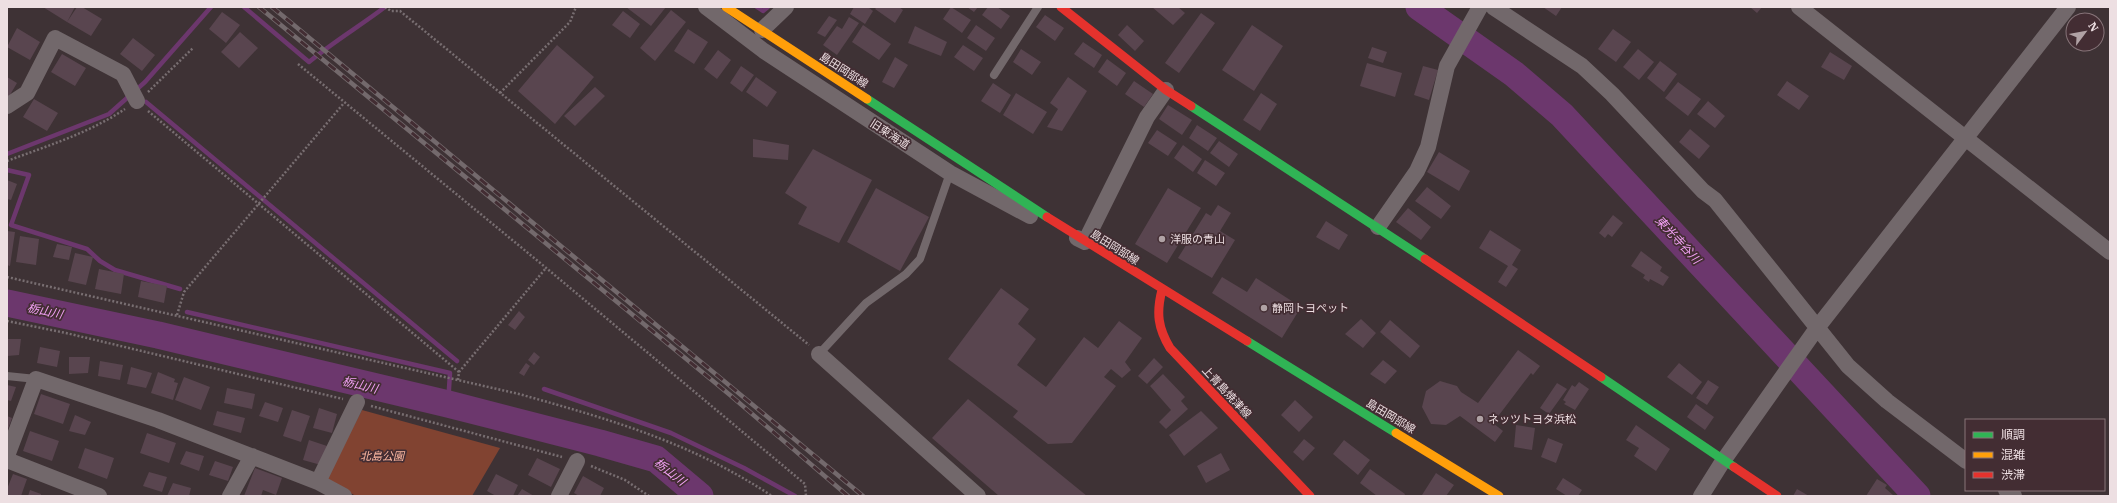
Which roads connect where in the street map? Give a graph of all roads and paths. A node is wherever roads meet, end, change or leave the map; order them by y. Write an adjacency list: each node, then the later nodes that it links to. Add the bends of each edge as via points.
1 (385, 7): 17 (path, via 391,11 400,11)
2 (576, 7): 17 (path, via 570,22)
3 (706, 7): 23 (street, 旧東海道, via 764,51)
4 (726, 7): 12 (main road, 島田岡部線)
5 (786, 7): 12 (street)
6 (1038, 7): 15 (lane)
7 (1061, 7): 16 (main road)
8 (1480, 7): 25 (street, via 1447,66 1428,146 1417,171)
9 (1493, 7): 33 (street, via 1582,66 1612,94 1703,191 1715,200)
10 (1799, 7): 21 (street)
11 (2068, 7): 21 (street)
12 (762, 30): 26 (main road, 島田岡部線)
13 (193, 48): 18 (path)
14 (298, 64): 19 (path)
15 (994, 75)
16 (1166, 90): 25 (main road); 26 (street, via 1147,117)
17 (500, 93): 34 (path)
18 (137, 101): 20 (street, via 123,74 55,38 27,93); 22 (path, via 107,121); 24 (path)
19 (344, 103): 24 (path); 28 (path)
20 (7, 106)
21 (1966, 140): 27 (street); 33 (street)
22 (7, 161)
23 (950, 173): 26 (street, 旧東海道, via 1012,207); 34 (lane, via 920,259 906,274 866,303)
24 (258, 204): 31 (path, via 184,292); 35 (path)
25 (1378, 227): 44 (main road)
26 (1085, 242): 30 (main road, 島田岡部線)
27 (2110, 252)
28 (546, 268): 35 (path); 53 (path, via 805,484)
29 (7, 277): 31 (path)
30 (1162, 290): 55 (main road, 上青島焼津線, via 1156,308 1160,332 1170,348); 56 (main road, 島田岡部線)
31 (177, 315): 38 (path)
32 (7, 322): 39 (path, via 66,333)
33 (1817, 328): 42 (street, via 1848,366 1887,401); 44 (street)
34 (819, 354): 54 (street)
35 (459, 372): 38 (path)
36 (7, 376): 37 (lane)
37 (36, 379): 40 (street); 41 (street, via 158,420)
38 (458, 380): 52 (path, via 599,416 661,437 736,473)
39 (357, 402): 45 (path); 46 (street)
40 (7, 456)
41 (252, 456): 46 (street); 48 (street)
42 (1965, 459)
43 (7, 460): 47 (street)
44 (1723, 460): 57 (street); 58 (main road)
45 (577, 461): 50 (street); 51 (path, via 625,480)
46 (318, 482): 49 (street)
47 (99, 496)
48 (230, 496)
49 (344, 496)
50 (559, 496)
51 (649, 496)
52 (772, 496)
53 (806, 496)
54 (978, 496)
55 (1310, 496)
56 (1499, 496)
57 (1701, 496)
58 (1777, 496)

